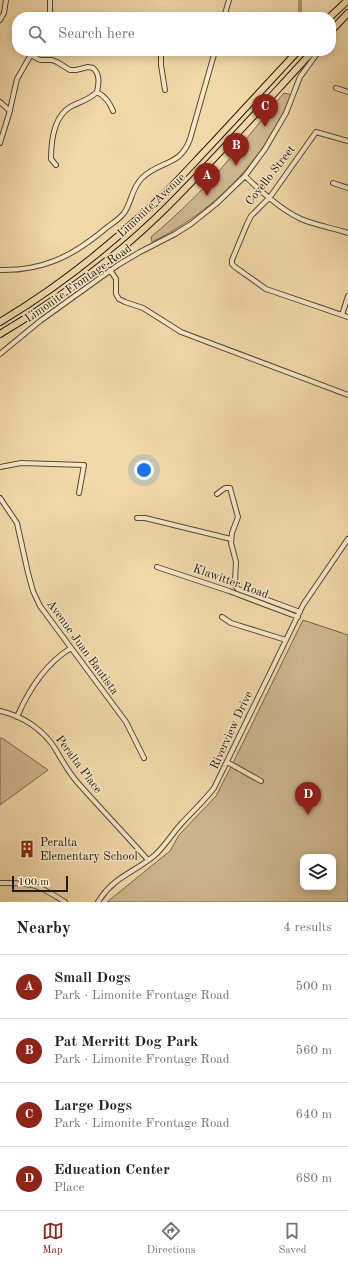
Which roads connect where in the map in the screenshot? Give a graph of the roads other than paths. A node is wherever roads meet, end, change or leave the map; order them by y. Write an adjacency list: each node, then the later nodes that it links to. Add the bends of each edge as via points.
1 (6, 0): 9 (street)
2 (50, 0): 5 (street)
3 (229, 0): 6 (street)
4 (348, 0): 7 (main road)
5 (50, 12)
6 (225, 12)
7 (335, 12)
8 (348, 13): 10 (main road)
9 (0, 20)
10 (336, 26)
11 (30, 56): 23 (street, via 17,79)
12 (35, 56): 20 (street, via 40,60 57,62 70,70 93,68 98,74)
13 (161, 56): 19 (street)
14 (214, 56): 33 (street, via 185,151 176,160 155,168 142,178 134,189 124,214 91,241 64,257 32,268)
15 (293, 56): 38 (main road, Limonite Avenue, via 171,187 122,234 70,275)
16 (308, 56): 39 (main road, Limonite Avenue, via 190,184 148,225 85,278 33,315)
17 (315, 56): 28 (street, Limonite Frontage Road, via 300,77 281,124)
18 (336, 88): 21 (street)
19 (165, 90)
20 (97, 92): 24 (street, via 106,98); 27 (street, via 62,113 51,147 51,158)
21 (348, 92)
22 (0, 102): 23 (street)
23 (10, 111): 26 (street)
24 (113, 111)
25 (348, 141): 31 (street, Covello Street, via 316,132)
26 (0, 143)
27 (56, 165)
28 (245, 176): 31 (street); 34 (street, Limonite Frontage Road, via 191,224)
29 (333, 183): 30 (street)
30 (348, 188)
31 (270, 197): 32 (street, via 301,219); 36 (street, Covello Street, via 251,216 232,264 266,289)
32 (348, 233)
33 (0, 270)
34 (110, 270): 40 (street, Limonite Frontage Road); 41 (street, via 116,279 116,294 119,299 143,308 181,332)
35 (348, 296): 36 (street)
36 (342, 315): 37 (street)
37 (348, 317)
38 (0, 322)
39 (0, 334)
40 (0, 354)
41 (348, 395)
42 (0, 467): 43 (street, via 21,463 84,465)
43 (78, 493)
44 (217, 494): 48 (street, via 227,487 230,489 238,517)
45 (0, 498): 55 (street, Avenue Juan Bautista, via 17,523 28,573 40,606)
46 (137, 518): 48 (street)
47 (348, 538): 52 (street, Riverview Drive)
48 (231, 539): 50 (street, via 236,562 234,581)
49 (157, 567): 51 (street, Klawitter Road)
50 (238, 588): 51 (street); 52 (street)
51 (235, 593): 52 (street, Klawitter Road)
52 (299, 614): 54 (street, Riverview Drive)
53 (222, 618): 54 (street)
54 (286, 640): 59 (street, Riverview Drive)
55 (71, 648): 57 (street, via 43,672 31,688); 58 (street, Avenue Juan Bautista, via 126,722)
56 (0, 711): 57 (street, Peralta Place)
57 (17, 717): 61 (street, Peralta Place, via 35,726 47,738 78,783)
58 (144, 758)
59 (227, 762): 60 (street); 61 (street, Riverview Drive, via 208,796)
60 (261, 781)
61 (148, 860): 64 (street, Riverview Drive, via 117,879)
62 (0, 883): 63 (street, via 33,884)
63 (66, 902)
64 (98, 902)

